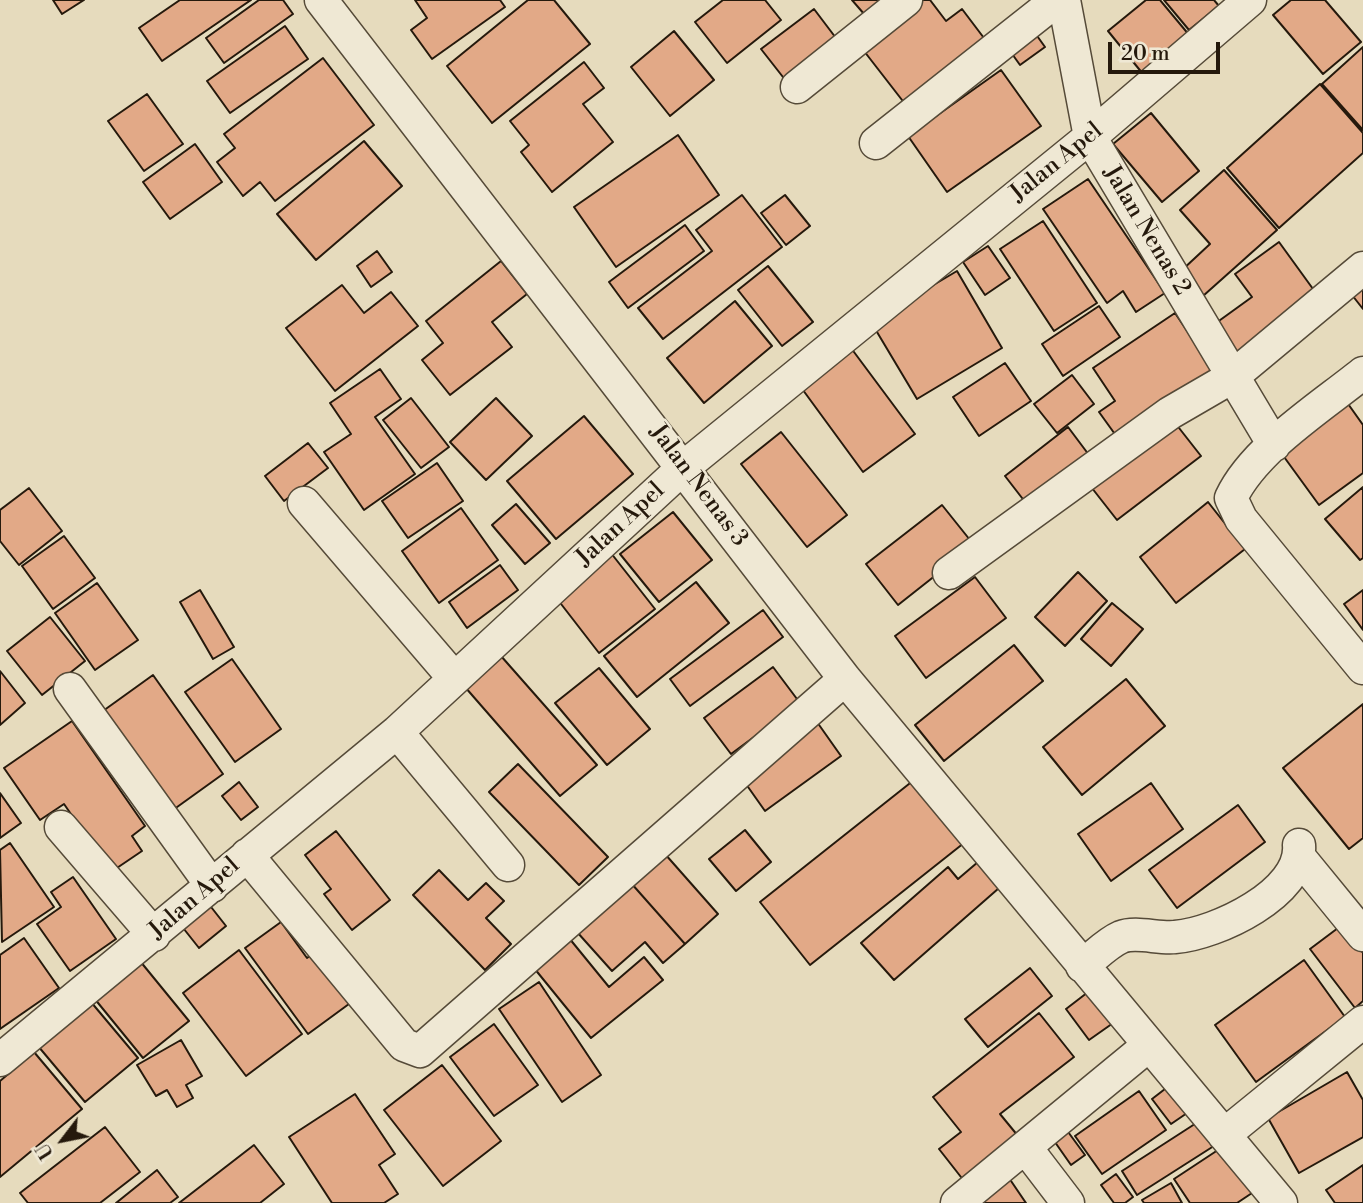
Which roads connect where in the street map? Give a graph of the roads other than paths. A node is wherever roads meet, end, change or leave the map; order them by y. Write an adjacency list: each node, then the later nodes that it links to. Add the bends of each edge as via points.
1 (321, 0): 13 (street, Jalan Nenas 3)
2 (906, 0): 6 (street)
3 (1058, 0): 8 (street)
4 (1064, 0): 7 (street, Jalan Nenas 2)
5 (1251, 0): 7 (street, Jalan Apel)
6 (797, 87)
7 (1090, 137): 11 (street, Jalan Nenas 2); 13 (street, Jalan Apel)
8 (876, 144)
9 (1363, 268): 11 (street)
10 (1363, 373): 12 (street)
11 (1232, 377): 12 (street, Jalan Nenas 2); 15 (street, via 1171,413)
12 (1274, 445): 16 (street, via 1238,481 1230,498 1233,507)
13 (684, 467): 17 (street, Jalan Apel); 18 (street, Jalan Nenas 3)
14 (304, 503): 17 (street)
15 (949, 573)
16 (1363, 668)
17 (454, 678): 20 (street, Jalan Apel)
18 (845, 679): 22 (street, via 420,1051 404,1045); 27 (street, Jalan Nenas 3)
19 (71, 689): 24 (street)
20 (397, 732): 22 (street, Jalan Apel); 23 (street)
21 (61, 827): 25 (street)
22 (247, 855): 24 (street, Jalan Apel)
23 (508, 865)
24 (212, 886): 25 (street, Jalan Apel)
25 (154, 935): 30 (street, Jalan Apel)
26 (1363, 935): 27 (street, via 1300,851 1289,877 1255,908 1202,931 1175,937 1122,936)
27 (1082, 966): 29 (street, Jalan Nenas 3)
28 (1363, 1022): 31 (street)
29 (1149, 1045): 31 (street, Jalan Nenas 3); 32 (street)
30 (0, 1060)
31 (1224, 1135): 35 (street, Jalan Nenas 3)
32 (1026, 1148): 33 (street); 34 (street)
33 (957, 1203)
34 (1068, 1203)
35 (1281, 1203)

